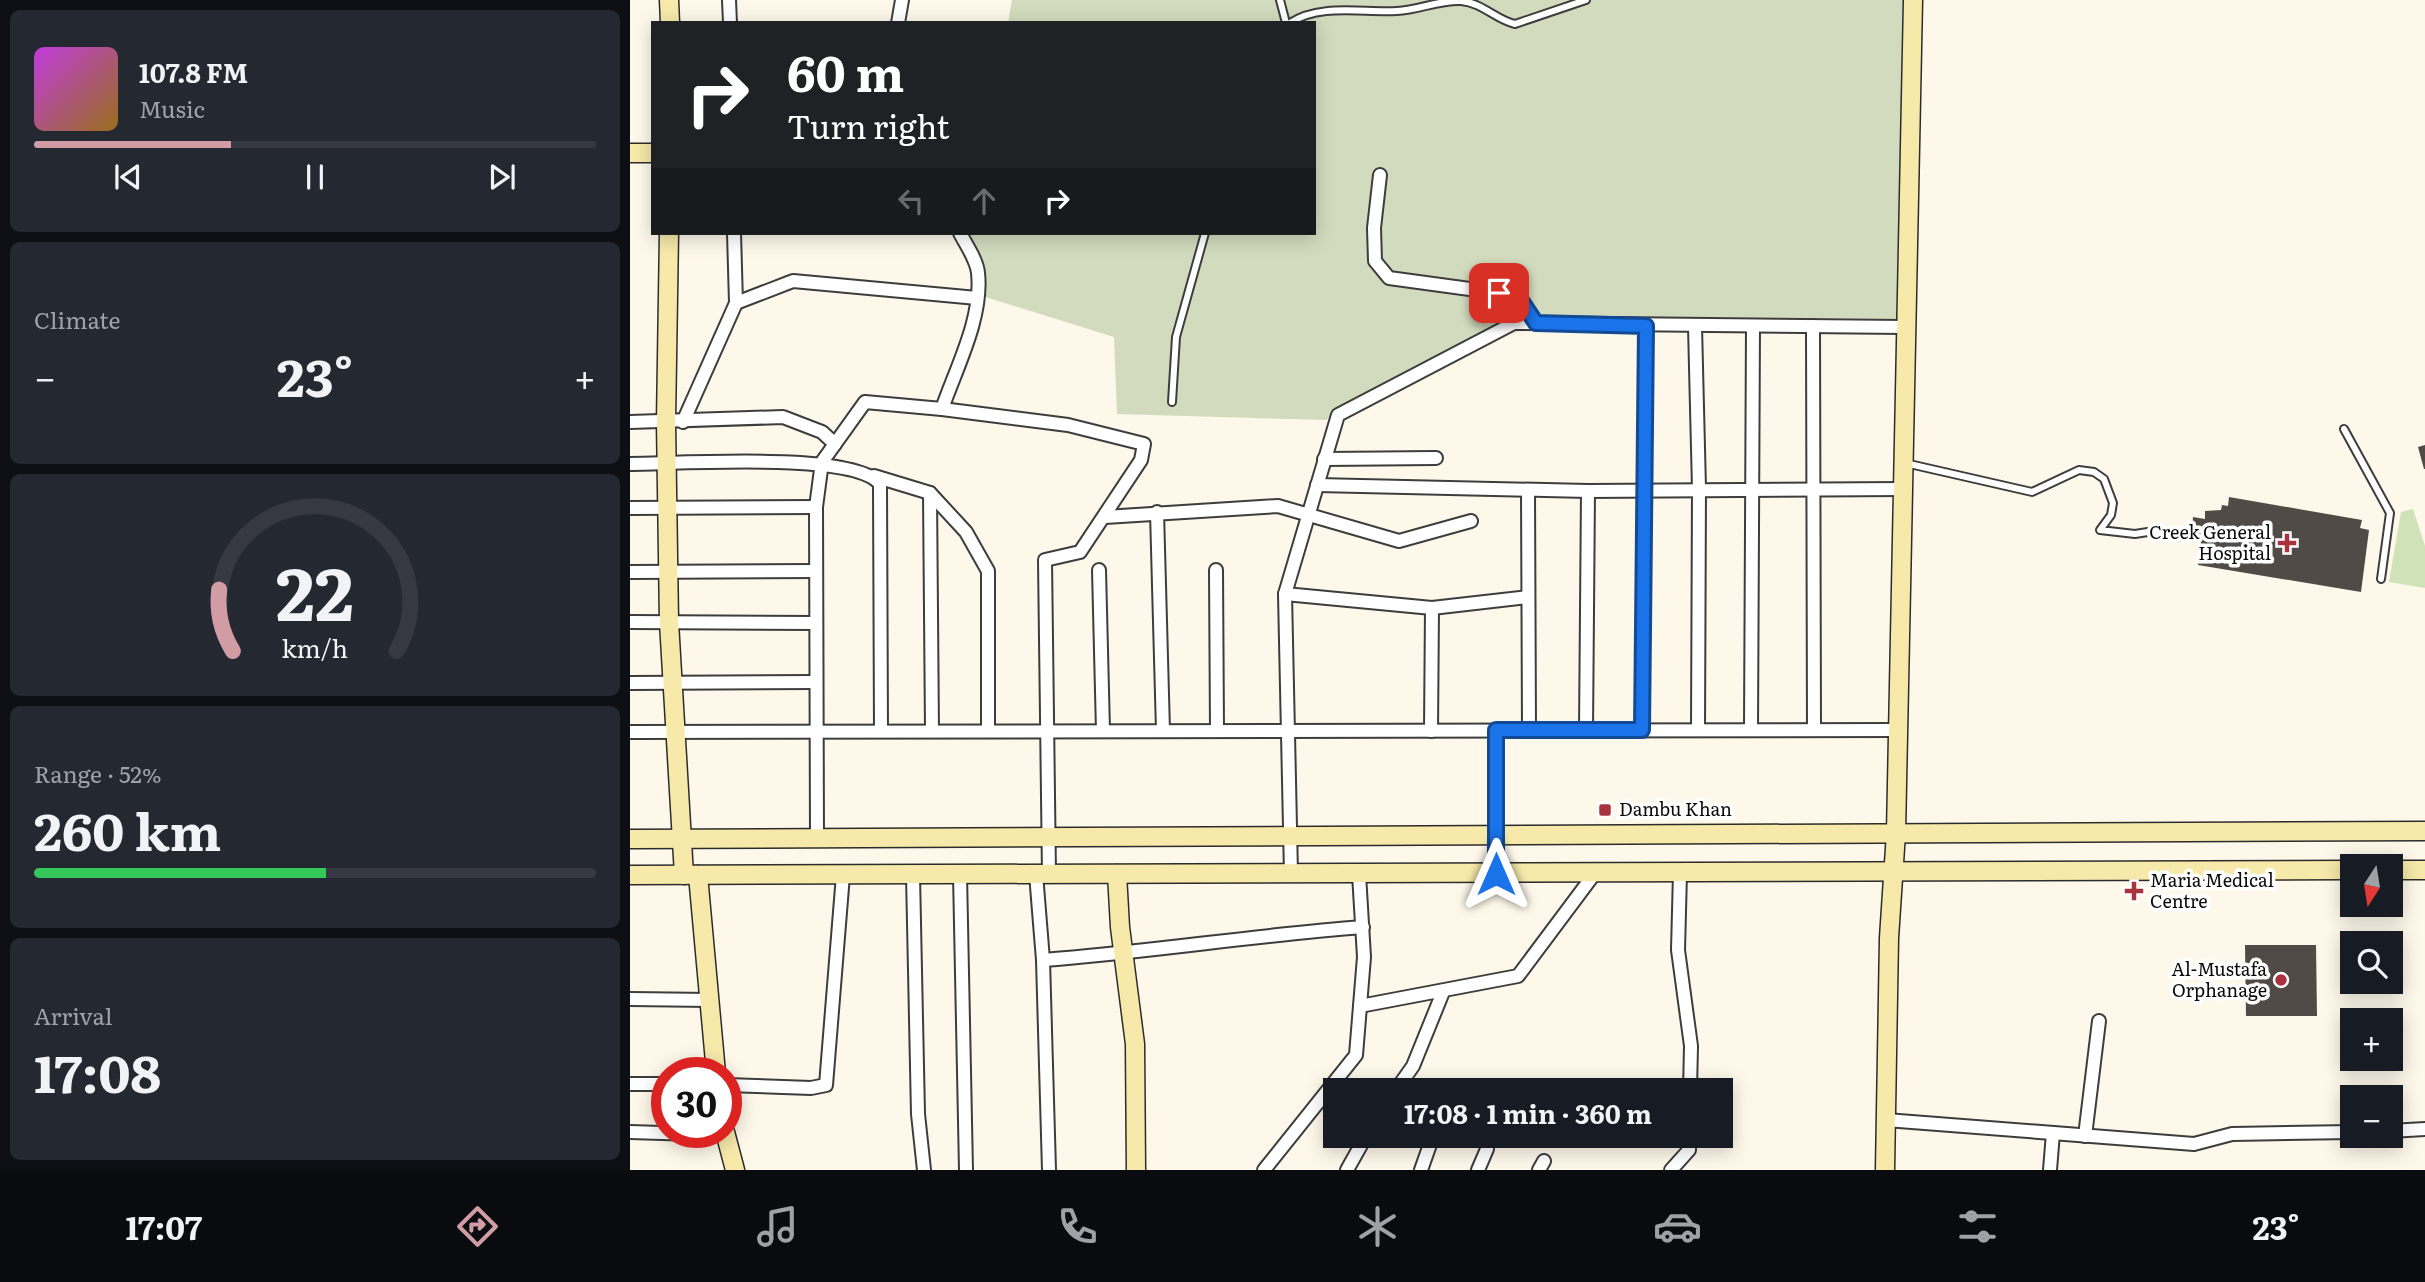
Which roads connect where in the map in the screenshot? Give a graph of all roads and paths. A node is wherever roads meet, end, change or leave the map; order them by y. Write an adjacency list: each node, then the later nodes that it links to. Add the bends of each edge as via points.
1 (670, 0): 7 (main road)
2 (729, 0): 8 (street)
3 (902, 0): 9 (street)
4 (1280, 0): 10 (lane)
5 (1586, 0): 11 (lane, via 1515,24 1504,22 1490,9 1462,1 1398,11 1325,11)
6 (1913, 0): 26 (main road)
7 (670, 21)
8 (730, 21)
9 (898, 21)
10 (1287, 21)
11 (1294, 21)
12 (630, 153): 13 (main road)
13 (651, 153)
14 (1380, 175): 21 (street, via 1375,261 1389,278 1520,299)
15 (669, 235): 30 (main road)
16 (734, 235): 20 (street)
17 (961, 235): 19 (street, via 978,271)
18 (1204, 235): 27 (lane, via 1176,337)
19 (977, 298): 20 (street, via 793,281); 28 (street)
20 (736, 303): 30 (street)
21 (1536, 323): 22 (street); 34 (street, via 1514,323 1338,415)
22 (1646, 326): 23 (street); 47 (street)
23 (1695, 326): 24 (street); 41 (street)
24 (1753, 326): 25 (street); 42 (street)
25 (1813, 326): 26 (street); 43 (street)
26 (1905, 327): 36 (main road)
27 (1172, 402)
28 (942, 409): 32 (street, via 865,402); 54 (street, via 1068,425 1144,444 1141,460)
29 (630, 422): 30 (street)
30 (675, 422): 32 (street, via 783,416 822,432); 38 (main road)
31 (2344, 429): 62 (lane, via 2390,513)
32 (835, 444): 35 (street)
33 (1436, 458): 34 (street)
34 (1324, 459): 40 (street)
35 (821, 462): 38 (street); 39 (street); 49 (street)
36 (1903, 463): 44 (main road); 56 (lane, via 2032,492 2079,470 2094,472 2104,479 2113,503 2100,530)
37 (630, 464): 38 (street)
38 (667, 464): 51 (main road)
39 (874, 476): 48 (street); 82 (street, via 880,484)
40 (1317, 485): 45 (street); 53 (street)
41 (1699, 489): 42 (street); 47 (street); 77 (street)
42 (1752, 489): 43 (street); 78 (street)
43 (1816, 489): 44 (street); 79 (street)
44 (1903, 489): 80 (main road)
45 (1528, 490): 46 (street); 64 (street)
46 (1588, 491): 47 (street); 75 (street)
47 (1645, 491): 76 (street)
48 (930, 493): 83 (street); 84 (street, via 966,532 988,571)
49 (816, 507): 51 (street); 60 (street)
50 (630, 508): 51 (street)
51 (667, 508): 59 (main road)
52 (1157, 512): 53 (street, via 1278,506); 54 (street); 87 (street)
53 (1308, 515): 55 (street, via 1399,541); 63 (street)
54 (1105, 517): 85 (street, via 1080,552 1045,560)
55 (1471, 521)
56 (2185, 537)
57 (1098, 570): 86 (street)
58 (1216, 570): 88 (street)
59 (669, 571): 60 (street); 61 (street); 67 (main road)
60 (816, 571): 68 (street)
61 (630, 572)
62 (2381, 579)
63 (1284, 594): 65 (street); 89 (street)
64 (1528, 597): 65 (street); 74 (street)
65 (1432, 608): 72 (street)
66 (630, 622): 67 (street)
67 (669, 622): 68 (street); 71 (main road)
68 (816, 623): 69 (street)
69 (816, 682): 71 (street); 81 (street)
70 (630, 683): 71 (street)
71 (673, 683): 91 (main road)
72 (1431, 730): 73 (street); 89 (street)
73 (1496, 730): 74 (street); 94 (street)
74 (1529, 730): 75 (street)
75 (1586, 730): 76 (street)
76 (1642, 730): 77 (street)
77 (1698, 730): 78 (street)
78 (1751, 730): 79 (street)
79 (1815, 730): 80 (street)
80 (1897, 730): 93 (main road)
81 (816, 731): 82 (street); 91 (street); 97 (street)
82 (881, 731): 83 (street)
83 (932, 731): 84 (street)
84 (989, 731): 85 (street)
85 (1047, 731): 86 (street); 96 (street)
86 (1103, 731): 87 (street)
87 (1163, 731): 88 (street)
88 (1217, 731): 89 (street)
89 (1289, 731): 95 (street)
90 (630, 732): 91 (street)
91 (674, 732): 99 (main road)
92 (2425, 831): 93 (main road)
93 (1896, 833): 94 (main road); 105 (main road)
94 (1497, 835): 95 (main road); 111 (street)
95 (1291, 836): 96 (main road); 109 (street)
96 (1049, 837): 97 (main road); 107 (street)
97 (817, 838): 99 (main road)
98 (630, 839): 99 (main road)
99 (682, 839): 113 (main road)
100 (2340, 870): 105 (main road)
101 (2403, 870): 102 (main road)
102 (2425, 870)
103 (1595, 873): 104 (main road); 111 (main road); 119 (street, via 1518,976)
104 (1680, 873): 105 (main road); 126 (street, via 1678,950 1691,1046)
105 (1894, 873): 130 (main road)
106 (960, 874): 107 (main road); 115 (main road); 145 (street)
107 (1043, 874): 108 (main road); 118 (street)
108 (1117, 874): 109 (main road); 117 (main road)
109 (1291, 874): 110 (main road)
110 (1359, 874): 111 (main road); 116 (street)
111 (1496, 874)
112 (630, 875): 113 (main road)
113 (691, 875): 114 (main road); 121 (main road)
114 (844, 875): 115 (main road); 129 (street, via 826,1085)
115 (913, 875): 144 (street, via 918,1114)
116 (1363, 927): 117 (street, via 1248,936); 122 (street)
117 (1123, 954): 118 (street); 147 (main road, via 1135,1044)
118 (1043, 960): 146 (street)
119 (1443, 992): 122 (street); 125 (street)
120 (630, 999): 121 (street)
121 (711, 1000): 124 (main road)
122 (1360, 1006): 148 (street, via 1356,1055)
123 (2099, 1021): 137 (street)
124 (715, 1057)
125 (1404, 1078)
126 (1690, 1078)
127 (630, 1083): 128 (street)
128 (651, 1084)
129 (742, 1086)
130 (1886, 1120): 136 (street); 153 (main road)
131 (2425, 1129): 132 (street)
132 (2403, 1130)
133 (630, 1132): 134 (street)
134 (651, 1132)
135 (2340, 1132): 137 (street, via 2232,1134 2194,1144)
136 (2053, 1133): 137 (street); 154 (street)
137 (2085, 1136)
138 (729, 1148): 143 (main road)
139 (1359, 1148): 149 (street)
140 (1429, 1148): 150 (street)
141 (1689, 1148): 152 (street)
142 (1487, 1149): 151 (street)
143 (735, 1170)
144 (924, 1170)
145 (966, 1170)
146 (1049, 1170)
147 (1136, 1170)
148 (1264, 1170)
149 (1347, 1170)
150 (1421, 1170)
151 (1478, 1170)
152 (1671, 1170)
153 (1885, 1170)
154 (2050, 1170)

